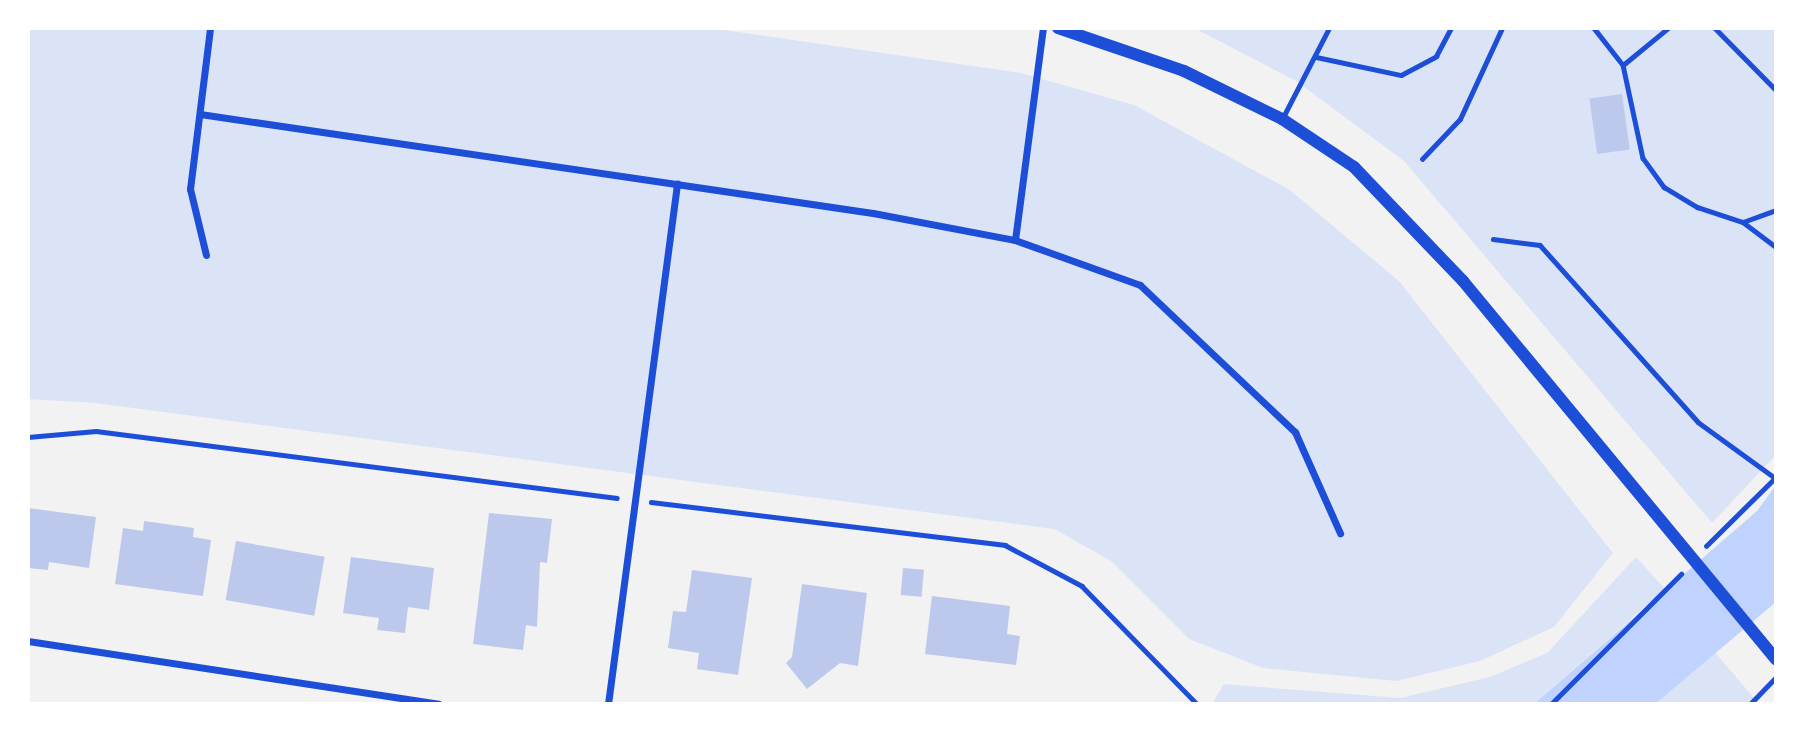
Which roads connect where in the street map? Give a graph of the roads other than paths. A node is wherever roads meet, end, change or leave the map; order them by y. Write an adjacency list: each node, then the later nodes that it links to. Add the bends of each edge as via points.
1 (210, 28): 7 (street)
2 (1043, 28): 10 (street)
3 (1058, 28): 8 (street, via 1184,71)
4 (1329, 28): 6 (lane)
5 (1451, 28): 6 (lane, via 1431,61 1401,75)
6 (1315, 57): 8 (lane)
7 (200, 114): 9 (street); 11 (street, via 190,189)
8 (1282, 119): 14 (street, via 1354,167 1463,281 1668,537)
9 (677, 184): 10 (street); 18 (street)
10 (1015, 240): 12 (street, via 1140,285 1295,432)
11 (206, 255)
12 (1340, 533)
13 (28, 640): 15 (street)
14 (1776, 659)
15 (342, 694): 16 (street); 17 (street)
16 (341, 704)
17 (438, 704)
18 (608, 704)

